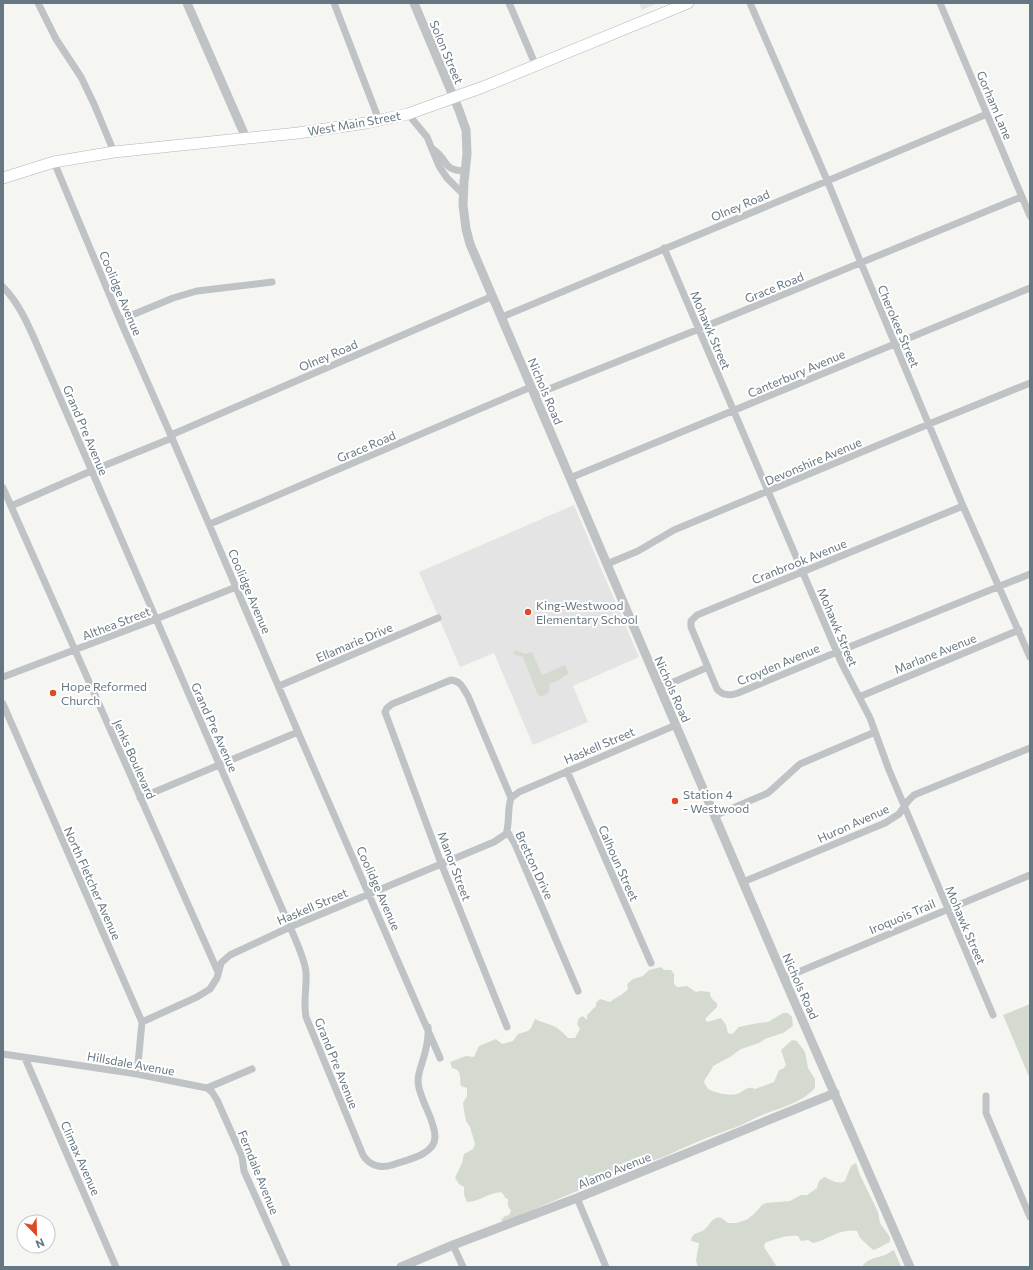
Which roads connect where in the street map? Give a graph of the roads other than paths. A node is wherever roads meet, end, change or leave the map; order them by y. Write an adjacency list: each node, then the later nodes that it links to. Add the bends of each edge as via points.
1 (38, 3): 17 (street, via 56,40 88,90)
2 (187, 3): 15 (street)
3 (334, 3): 14 (street)
4 (414, 3): 10 (street, Solon Street)
5 (509, 3): 9 (street)
6 (688, 3): 9 (main road, West Main Street)
7 (750, 3): 21 (street, Cherokee Street)
8 (940, 3): 13 (street, Gorham Lane)
9 (536, 66): 10 (main road, West Main Street)
10 (453, 98): 11 (street, Solon Street); 12 (main road, West Main Street)
11 (459, 110): 19 (street, Nichols Road, via 467,138)
12 (408, 114): 14 (main road, West Main Street); 16 (street, via 422,129)
13 (987, 114): 21 (street, Olney Road); 23 (street, Gorham Lane)
14 (379, 120): 15 (main road, West Main Street, via 298,133)
15 (246, 138): 17 (main road, West Main Street)
16 (433, 149): 19 (street, via 449,168); 22 (street, via 439,166)
17 (114, 152): 18 (main road, West Main Street)
18 (54, 162): 20 (main road, West Main Street); 32 (street, Coolidge Avenue)
19 (465, 171): 22 (street, Nichols Road)
20 (3, 178)
21 (827, 180): 25 (street, Olney Road); 26 (street, Cherokee Street)
22 (463, 194): 30 (street, Nichols Road, via 467,235)
23 (1021, 196): 24 (street, Gorham Lane); 26 (street, Grace Road)
24 (1030, 216)
25 (664, 248): 31 (street, Olney Road); 33 (street, Mohawk Street)
26 (861, 263): 33 (street, Grace Road); 34 (street, Cherokee Street)
27 (272, 282): 32 (street, via 185,294)
28 (3, 287): 40 (street, Grand Pre Avenue, via 27,323)
29 (1030, 288): 34 (street, Canterbury Avenue)
30 (493, 296): 31 (street, Nichols Road); 39 (street, Olney Road)
31 (502, 317): 36 (street, Nichols Road)
32 (120, 320): 39 (street, Coolidge Avenue)
33 (699, 330): 36 (street, Grace Road); 37 (street, Mohawk Street)
34 (895, 343): 37 (street, Canterbury Avenue); 38 (street, Cherokee Street)
35 (1030, 383): 38 (street, Devonshire Avenue)
36 (533, 391): 41 (street, Nichols Road); 46 (street, Grace Road)
37 (734, 410): 41 (street, Canterbury Avenue); 43 (street, Mohawk Street)
38 (929, 424): 43 (street, Devonshire Avenue); 45 (street, Cherokee Street)
39 (172, 436): 40 (street, Olney Road); 46 (street, Coolidge Avenue)
40 (91, 471): 44 (street, Olney Road); 53 (street, Grand Pre Avenue)
41 (570, 478): 47 (street, Nichols Road)
42 (3, 488): 44 (street, Jenks Boulevard)
43 (768, 492): 47 (street, Devonshire Avenue, via 674,530 638,551); 48 (street, Mohawk Street)
44 (11, 506): 55 (street, Jenks Boulevard)
45 (963, 506): 48 (street, Cranbrook Avenue); 51 (street, Cherokee Street)
46 (210, 524): 50 (street, Coolidge Avenue)
47 (607, 564): 62 (street, Nichols Road)
48 (802, 571): 56 (street, Mohawk Street); 58 (street, Cranbrook Avenue, via 702,613 691,621 691,627)
49 (1030, 574): 51 (street, Croyden Avenue)
50 (236, 587): 53 (street, Althea Street); 61 (street, Coolidge Avenue)
51 (999, 587): 54 (street, Cherokee Street); 56 (street, Croyden Avenue)
52 (438, 618): 61 (street, Ellamarie Drive)
53 (156, 619): 55 (street, Althea Street); 69 (street, Grand Pre Avenue)
54 (1019, 630): 57 (street, Cherokee Street); 63 (street, Marlane Avenue)
55 (76, 650): 59 (street, Althea Street); 71 (street, Jenks Boulevard)
56 (836, 652): 58 (street, Croyden Avenue, via 733,695 726,695 717,689); 63 (street, Mohawk Street)
57 (1030, 657)
58 (708, 668): 62 (street)
59 (3, 678)
60 (459, 682): 72 (street, Bretton Drive, via 468,696); 76 (street, Manor Street, via 447,680 389,706 386,712)
61 (279, 686): 66 (street, Coolidge Avenue)
62 (660, 688): 65 (street, Nichols Road)
63 (859, 697): 67 (street, Mohawk Street)
64 (3, 704): 87 (street, North Fletcher Avenue)
65 (676, 725): 70 (street, Haskell Street); 74 (street, Nichols Road)
66 (298, 732): 69 (street); 79 (street, Coolidge Avenue)
67 (875, 732): 73 (street, Mohawk Street); 74 (street, via 800,764 768,793)
68 (1030, 748): 73 (street, Huron Avenue, via 914,795)
69 (220, 764): 71 (street); 81 (street, Grand Pre Avenue)
70 (567, 771): 72 (street, Haskell Street, via 518,792); 82 (street, Calhoun Street)
71 (140, 798): 83 (street, Jenks Boulevard)
72 (511, 798): 75 (street, Bretton Drive)
73 (905, 806): 78 (street, Huron Avenue, via 899,814 885,823); 80 (street, Mohawk Street)
74 (714, 816): 78 (street, Nichols Road)
75 (507, 831): 76 (street, Haskell Street, via 499,840); 85 (street, Bretton Drive, via 515,844)
76 (441, 864): 79 (street, Haskell Street); 89 (street, Manor Street)
77 (1030, 875): 80 (street, Iroquois Trail)
78 (743, 882): 84 (street, Nichols Road)
79 (370, 894): 81 (street, Haskell Street); 88 (street, Coolidge Avenue)
80 (947, 909): 84 (street, Iroquois Trail); 86 (street, Mohawk Street)
81 (290, 927): 83 (street, Haskell Street, via 230,955 221,963); 88 (street, Grand Pre Avenue, via 306,973 306,1017 363,1154 374,1165 392,1165 429,1151 434,1142 434,1129 418,1081 428,1042)
82 (651, 963)
83 (218, 972): 87 (street, Haskell Street, via 210,989)
84 (784, 978): 96 (street, Nichols Road)
85 (578, 991)
86 (993, 1015)
87 (142, 1022): 94 (street, North Fletcher Avenue)
88 (428, 1027): 92 (street, Coolidge Avenue)
89 (507, 1027)
90 (3, 1054): 91 (street, Hillsdale Avenue)
91 (25, 1058): 94 (street, Hillsdale Avenue); 101 (street, Climax Avenue)
92 (440, 1058)
93 (252, 1069): 95 (street)
94 (137, 1074): 95 (street, Hillsdale Avenue)
95 (207, 1088): 102 (street, Ferndale Avenue, via 217,1100 242,1156 244,1170)
96 (835, 1093): 98 (street, Alamo Avenue); 106 (street, Nichols Road)
97 (986, 1096): 99 (street, via 986,1113)
98 (576, 1198): 100 (street, Alamo Avenue); 105 (street)
99 (1030, 1218)
100 (453, 1245): 103 (street, Alamo Avenue); 104 (street)
101 (116, 1267)
102 (287, 1267)
103 (401, 1267)
104 (462, 1267)
105 (606, 1267)
106 (910, 1267)

